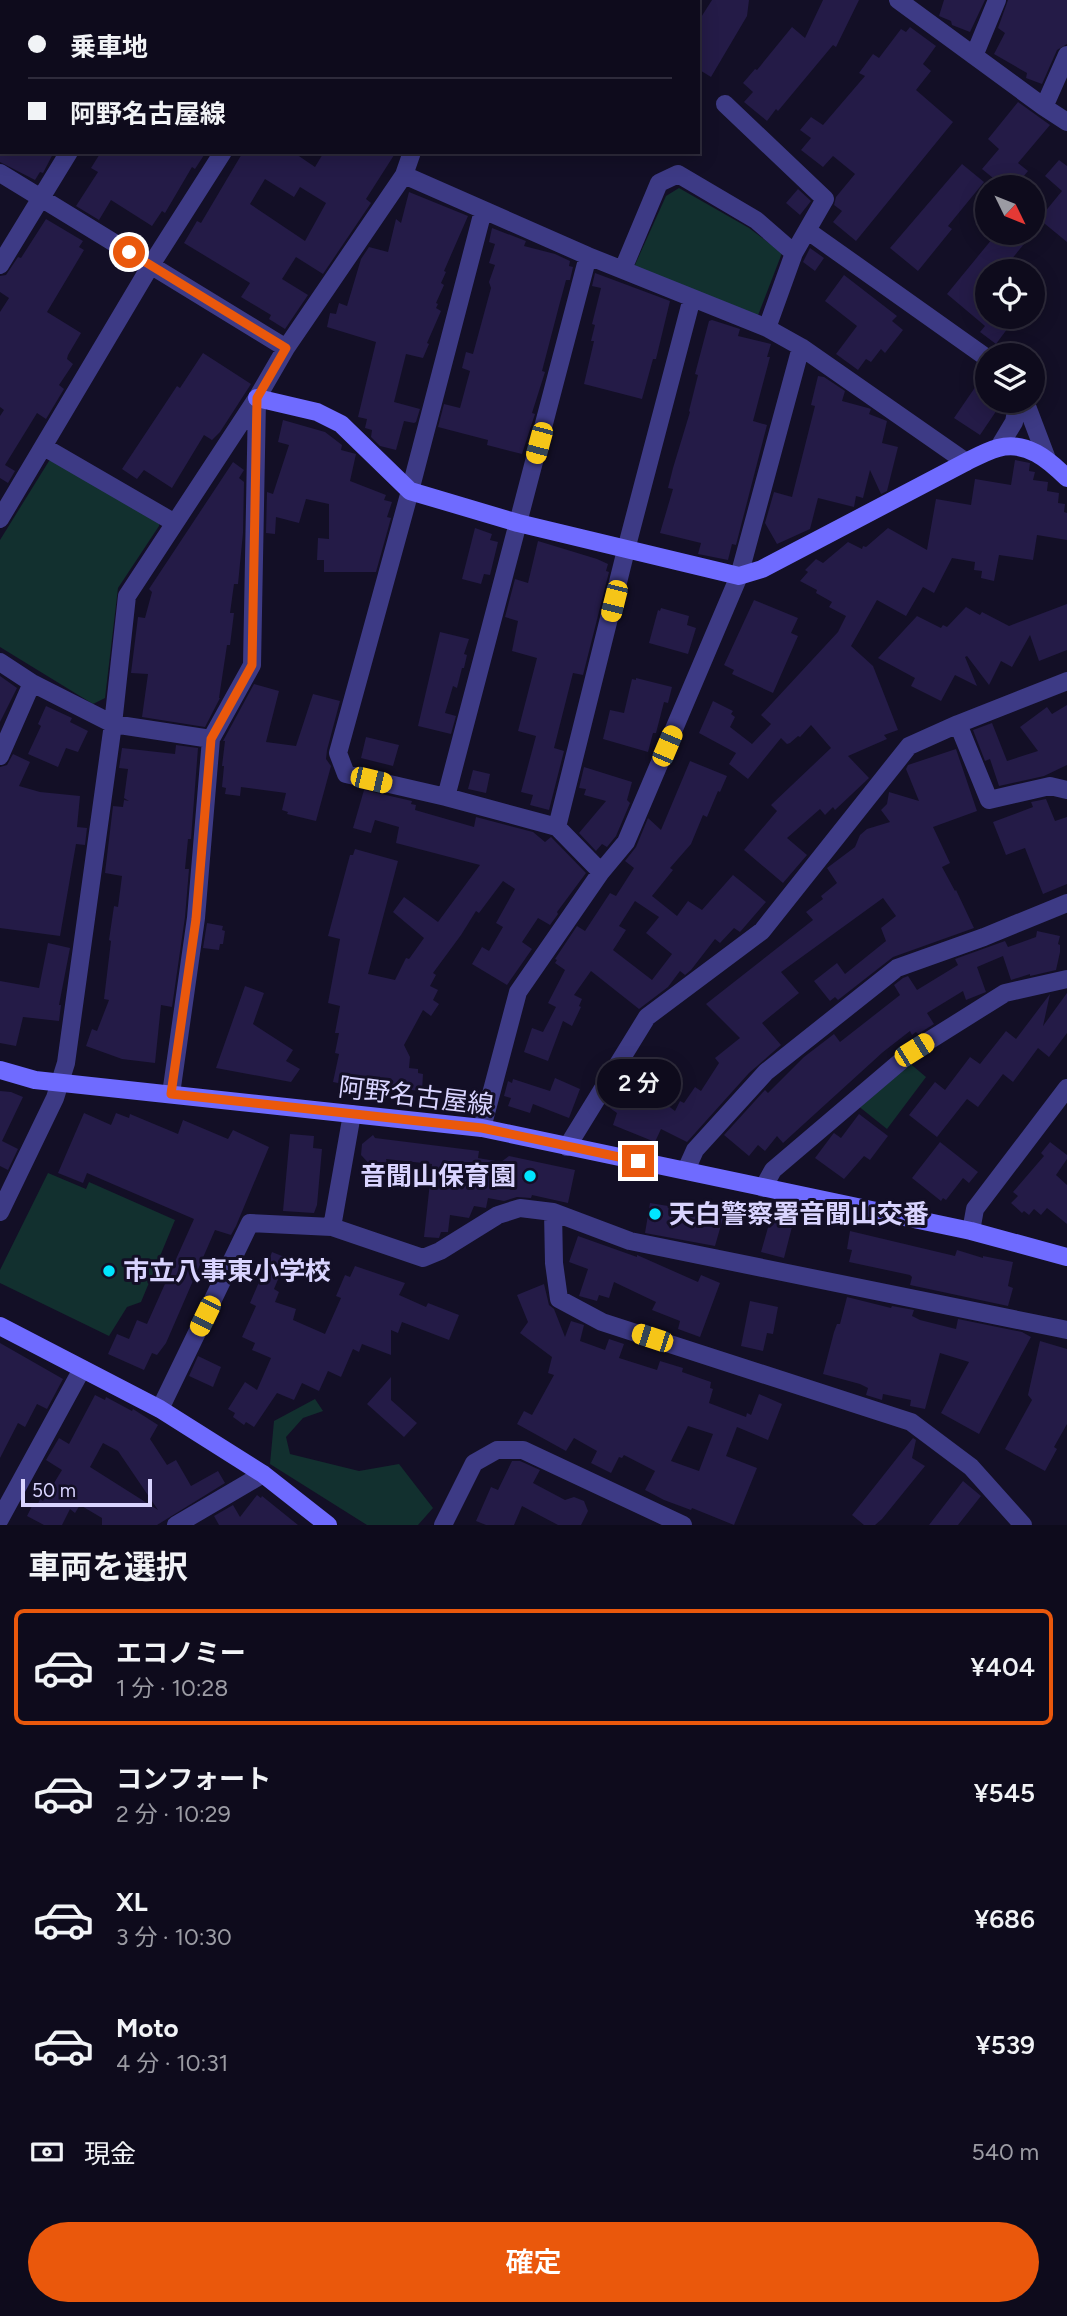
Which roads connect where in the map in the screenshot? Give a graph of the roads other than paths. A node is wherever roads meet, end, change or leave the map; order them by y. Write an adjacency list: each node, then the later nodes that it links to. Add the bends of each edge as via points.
1 (898, 0): 4 (street)
2 (997, 0): 4 (street)
3 (1067, 55): 6 (street)
4 (974, 56): 6 (street)
5 (725, 104): 15 (street, via 825,199)
6 (1044, 107): 7 (street)
7 (1067, 122)
8 (68, 154): 13 (street)
9 (222, 154): 19 (street)
10 (411, 154): 12 (street)
11 (0, 173): 13 (street)
12 (404, 175): 14 (street); 24 (street)
13 (41, 199): 18 (street); 19 (street)
14 (483, 211): 17 (street); 34 (street)
15 (808, 230): 16 (street); 25 (street)
16 (794, 253): 20 (street, via 756,220 678,174 659,183); 22 (street)
17 (588, 256): 20 (street); 37 (street)
18 (0, 265)
19 (151, 265): 24 (street); 29 (street)
20 (623, 269): 21 (street)
21 (692, 298): 22 (street); 38 (street)
22 (767, 328): 23 (street)
23 (801, 347): 32 (street); 39 (street)
24 (286, 348): 26 (street)
25 (975, 349)
26 (257, 398): 34 (street, via 317,412 341,424); 36 (street); 45 (street, via 252,665)
27 (1016, 413): 30 (street)
28 (1030, 413): 31 (street)
29 (44, 447): 35 (street); 36 (street)
30 (999, 447): 31 (street, via 1024,447); 32 (street)
31 (1047, 459): 33 (street)
32 (966, 462): 39 (street, via 762,569)
33 (1067, 478)
34 (410, 491): 37 (street); 48 (street, via 338,753 346,774)
35 (0, 519)
36 (175, 523): 43 (street, via 127,596)
37 (518, 523): 38 (street); 48 (street)
38 (627, 550): 39 (street); 49 (street)
39 (738, 576): 50 (street, via 625,842)
40 (0, 662): 42 (street)
41 (1067, 681): 44 (street)
42 (32, 683): 43 (street); 46 (street)
43 (113, 724): 45 (street); 54 (street)
44 (958, 724): 47 (street, via 989,800 1050,786); 59 (street, via 909,746 762,931 647,1017)
45 (211, 739): 56 (street, via 196,919)
46 (0, 756)
47 (1067, 790)
48 (446, 797): 49 (street)
49 (557, 827): 50 (street)
50 (601, 873): 58 (street, via 518,992)
51 (1067, 903): 60 (street, via 897,968 766,1072 695,1150)
52 (1067, 979): 61 (street, via 1005,993 914,1050 774,1170)
53 (0, 1070): 54 (street, 阿野名古屋線)
54 (61, 1082): 56 (street, 阿野名古屋線); 62 (street)
55 (1067, 1088): 65 (street, via 975,1209)
56 (171, 1094): 57 (street, 阿野名古屋線)
57 (352, 1114): 58 (street, 阿野名古屋線); 64 (street)
58 (482, 1128): 59 (street, 阿野名古屋線)
59 (567, 1147): 60 (street, 阿野名古屋線)
60 (686, 1170): 61 (street, 阿野名古屋線)
61 (763, 1188): 65 (street, 阿野名古屋線)
62 (0, 1212)
63 (553, 1212): 64 (street, via 520,1208 498,1214 423,1258); 68 (street, via 630,1241); 77 (street, via 559,1299 602,1322 911,1422 971,1467)
64 (332, 1227): 70 (street, via 250,1223)
65 (971, 1231): 66 (street, 阿野名古屋線)
66 (1067, 1257)
67 (0, 1326): 69 (street)
68 (1067, 1330)
69 (82, 1369): 70 (street); 72 (street)
70 (160, 1409): 71 (street)
71 (263, 1474): 73 (street); 74 (street)
72 (0, 1519)
73 (176, 1525)
74 (328, 1525)
75 (443, 1525): 76 (street, via 474,1463 496,1450 523,1450)
76 (682, 1525)
77 (1023, 1525)

